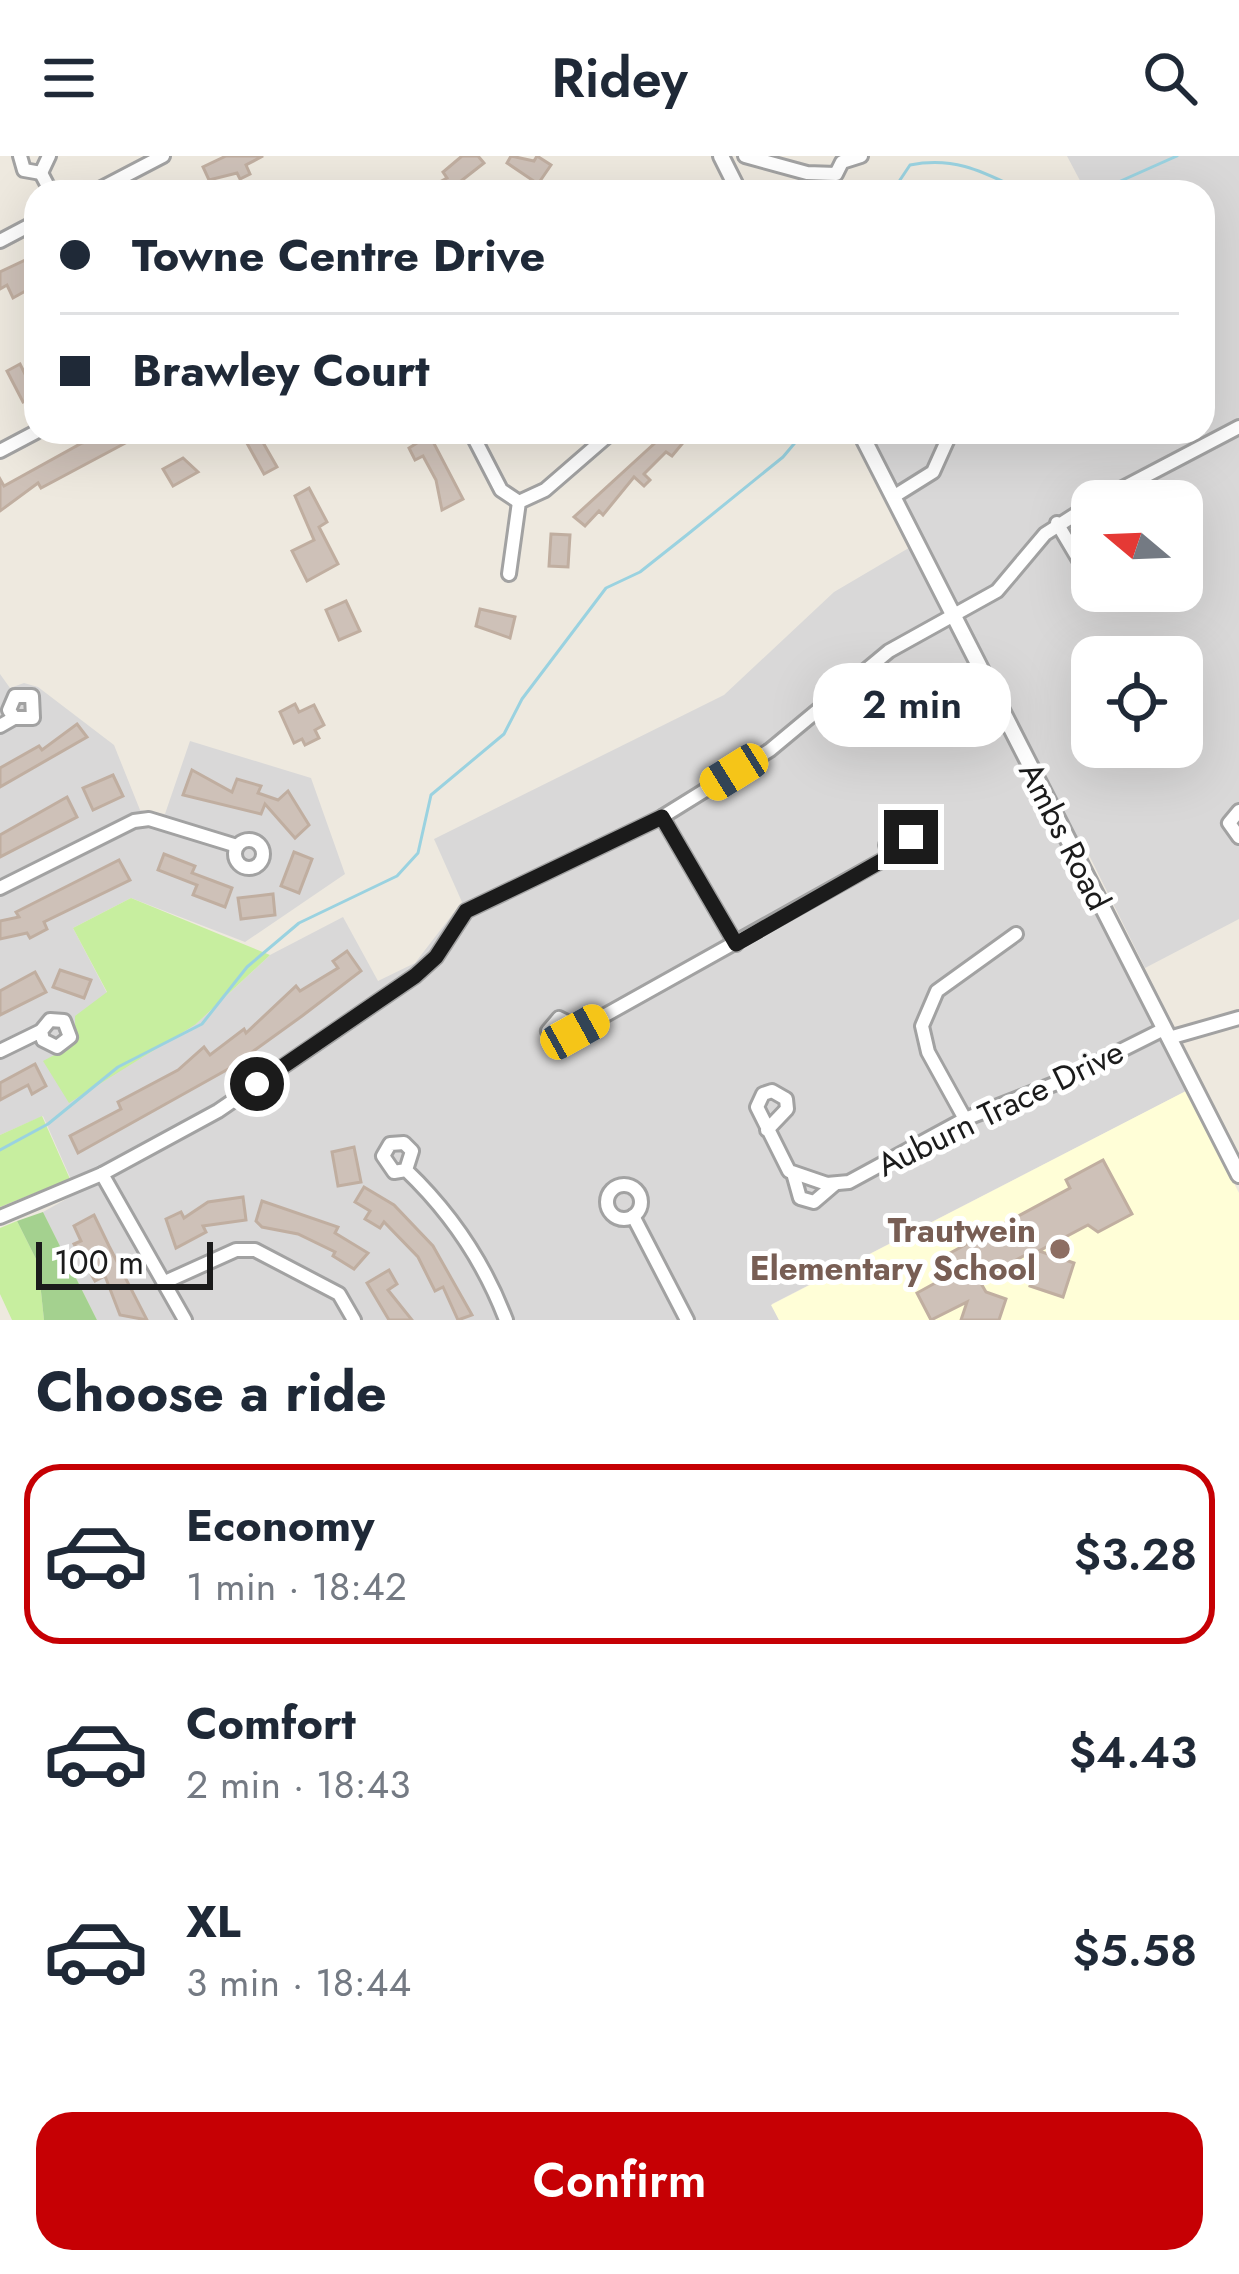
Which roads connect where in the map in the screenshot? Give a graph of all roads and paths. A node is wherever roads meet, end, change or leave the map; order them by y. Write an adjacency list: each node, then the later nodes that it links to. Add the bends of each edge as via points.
1 (20, 156): 6 (street, via 24,170)
2 (49, 156): 6 (street)
3 (163, 156): 8 (street)
4 (745, 156): 5 (street, via 836,174 842,162)
5 (861, 156)
6 (41, 173): 7 (street)
7 (45, 180)
8 (117, 180)
9 (477, 444): 16 (street, via 501,490)
10 (598, 444): 16 (street)
11 (866, 444): 15 (street, Ambs Road)
12 (946, 444): 15 (street, via 933,472)
13 (1208, 444): 14 (street)
14 (1142, 480)
15 (893, 497): 21 (street, Ambs Road)
16 (519, 502): 20 (street)
17 (1071, 517): 18 (street)
18 (1057, 523): 19 (street); 21 (street, via 997,591)
19 (1071, 547)
20 (509, 574)
21 (954, 616): 25 (street, via 889,651 770,750); 35 (street, Ambs Road)
22 (14, 718): 23 (street)
23 (0, 726)
24 (1239, 811): 26 (street, via 1229,823)
25 (662, 817): 31 (street); 41 (street, via 466,911 415,976 218,1111)
26 (1239, 837)
27 (237, 847): 29 (street, via 134,821)
28 (890, 856): 31 (street)
29 (0, 888)
30 (1016, 934): 37 (street, via 937,991 922,1026)
31 (736, 944): 34 (street)
32 (1239, 1018): 35 (street, Auburn Trace Drive)
33 (41, 1031): 36 (street)
34 (575, 1032)
35 (1166, 1033): 37 (street, Auburn Trace Drive); 42 (street, Ambs Road)
36 (0, 1051)
37 (965, 1119): 43 (street, Auburn Trace Drive)
38 (767, 1130): 40 (street)
39 (406, 1170): 49 (street, via 462,1233)
40 (794, 1173): 43 (street, Auburn Trace Drive); 43 (street, Auburn Trace Drive, via 800,1198 814,1202)
41 (102, 1174): 45 (street); 46 (street)
42 (1239, 1174)
43 (835, 1184)
44 (634, 1216): 50 (street)
45 (0, 1217)
46 (165, 1282): 47 (street); 48 (street, via 236,1250 255,1250 339,1294)
47 (185, 1320)
48 (354, 1320)
49 (506, 1320)
50 (687, 1320)

